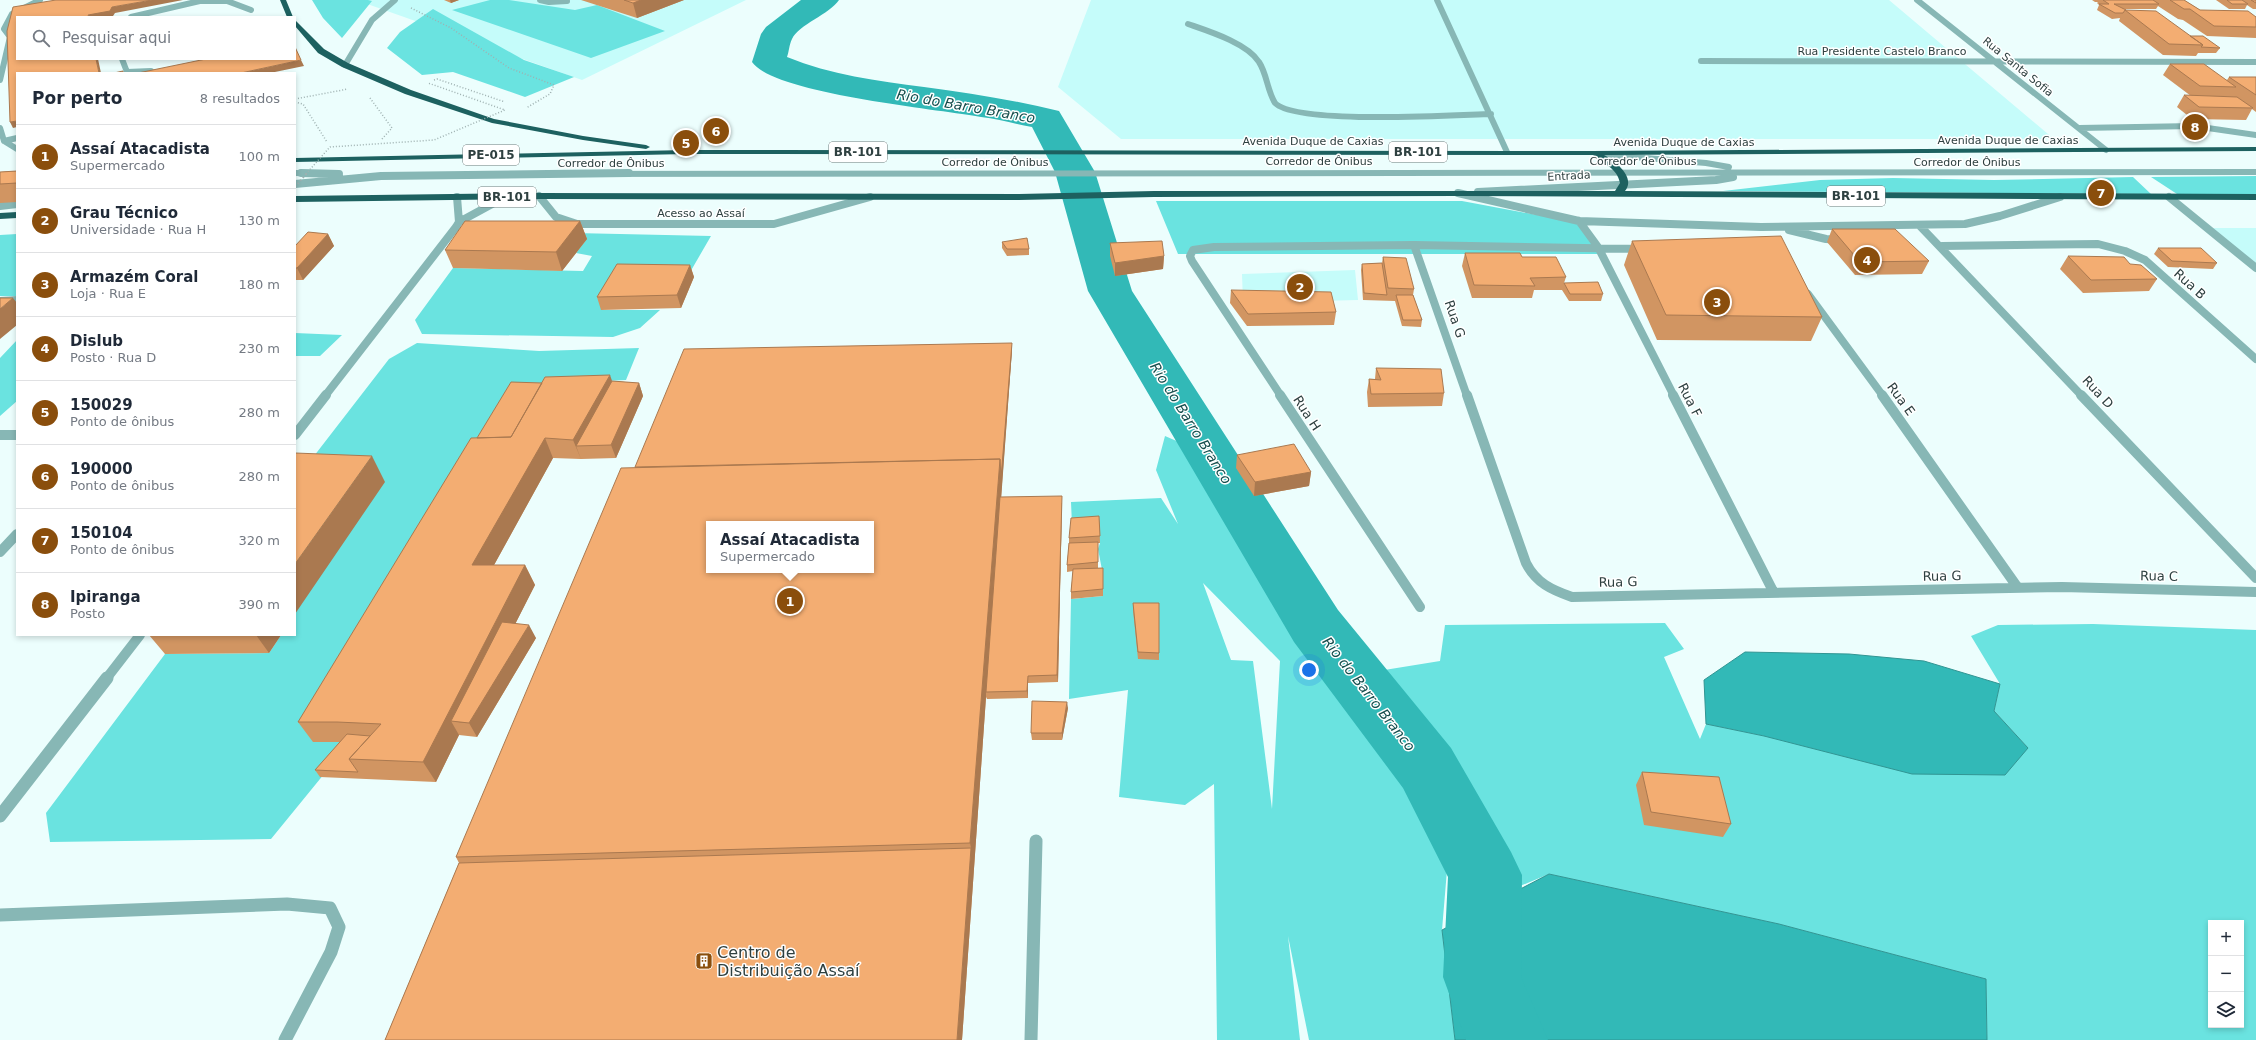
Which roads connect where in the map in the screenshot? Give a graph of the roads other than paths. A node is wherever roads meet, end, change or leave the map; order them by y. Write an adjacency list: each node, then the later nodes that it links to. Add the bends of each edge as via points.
1 (40, 0): 10 (street); 25 (street, via 12,14 4,29 10,37)
2 (247, 0): 11 (street)
3 (283, 0): 14 (highway)
4 (395, 0): 21 (street, via 370,21)
5 (540, 0): 9 (street)
6 (1437, 0): 26 (street)
7 (1917, 0): 19 (street, Rua Santa Sofia)
8 (202, 1): 11 (street, via 227,1); 12 (street)
9 (567, 1)
10 (48, 3)
11 (251, 10): 13 (street)
12 (135, 16)
13 (254, 16)
14 (290, 16)
15 (296, 23): 21 (highway, BR-101, via 321,51)
16 (1188, 24): 26 (street, via 1230,40 1259,60 1272,101 1290,111 1330,115)
17 (122, 60): 23 (street)
18 (1701, 61): 19 (street, Rua Presidente Castelo Branco)
19 (1994, 61): 20 (street, Rua Presidente Castelo Branco); 28 (street, Rua Santa Sofia)
20 (2256, 62)
21 (345, 65): 35 (highway, BR-101, via 408,92 492,121 583,138)
22 (159, 70): 24 (street)
23 (127, 72)
24 (146, 72)
25 (0, 80)
26 (1491, 114): 36 (street)
27 (0, 128): 31 (street)
28 (2079, 128): 29 (street, via 2194,126); 34 (street, Rua Santa Sofia)
29 (2256, 135)
30 (16, 138): 31 (street)
31 (4, 141): 32 (street)
32 (16, 147)
33 (2256, 149): 34 (highway, Avenida Duque de Caxias / BR-101)
34 (2106, 150): 37 (highway, Avenida Duque de Caxias / BR-101)
35 (687, 152): 36 (highway, Avenida Duque de Caxias / BR-101); 38 (highway, PE-015)
36 (1507, 152): 37 (highway, Avenida Duque de Caxias / BR-101)
37 (1592, 153): 40 (highway, via 1613,163); 41 (street, via 1706,163)
38 (296, 160)
39 (296, 172): 43 (street, Corredor de Ônibus)
40 (1620, 172): 41 (street, Corredor de Ônibus); 43 (street, Corredor de Ônibus); 45 (highway)
41 (1754, 172): 42 (street, Corredor de Ônibus); 45 (street, Entrada, via 1716,180)
42 (2256, 172)
43 (381, 176): 44 (street, Corredor de Ônibus)
44 (296, 184)
45 (1625, 185): 46 (street, Entrada); 47 (highway)
46 (1456, 193): 47 (highway, BR-101); 51 (highway, BR-101); 60 (street, BR-101)
47 (1617, 194): 52 (highway, BR-101)
48 (540, 196): 50 (highway, BR-101); 51 (highway, BR-101); 51 (street, Acesso ao Assaí, via 556,217 577,224 774,224)
49 (457, 197): 50 (highway, BR-101); 55 (highway, BR-101); 61 (street)
50 (505, 197): 61 (street)
51 (870, 197)
52 (2060, 197): 53 (highway, BR-101); 63 (street, BR-101, via 2000,216 1964,224)
53 (2169, 197): 54 (highway, BR-101); 73 (street)
54 (2256, 197)
55 (296, 200)
56 (16, 204): 57 (street)
57 (0, 206)
58 (16, 215): 59 (highway)
59 (0, 216)
60 (1579, 221): 64 (street, BR-101); 71 (street, Rua F)
61 (459, 222): 78 (street)
62 (1906, 226): 63 (street, BR-101); 65 (street, BR-101); 66 (street)
63 (1920, 226): 70 (street, Rua D)
64 (1761, 227): 65 (street, BR-101); 67 (street)
65 (1780, 227): 68 (street, via 1826,239)
66 (1898, 236)
67 (1769, 240)
68 (1849, 240)
69 (1414, 245): 71 (street); 87 (street, Rua G, via 1532,576 1548,589 1572,597); 88 (street, Rua H, via 1214,247 1193,250 1190,256)
70 (1942, 246): 77 (street, Rua B, via 2098,244 2126,251 2145,260); 83 (street, Rua D)
71 (1598, 247): 72 (street); 87 (street, Rua F)
72 (1652, 249)
73 (2256, 268)
74 (1801, 284): 85 (street, Rua E, via 1927,456)
75 (16, 300): 76 (street)
76 (0, 302)
77 (2256, 359)
78 (296, 434)
79 (0, 435): 80 (street)
80 (16, 436)
81 (16, 535): 82 (street)
82 (0, 552)
83 (2256, 578)
84 (2062, 587): 85 (street, Rua G); 86 (street, Rua C)
85 (2018, 588): 87 (street, Rua G)
86 (2256, 592)
87 (1774, 593)
88 (1420, 607)
89 (139, 636): 90 (street)
90 (0, 816)
91 (1036, 841): 94 (street)
92 (0, 915): 93 (street, via 287,904 330,908 339,927 331,952)
93 (285, 1040)
94 (1031, 1040)

